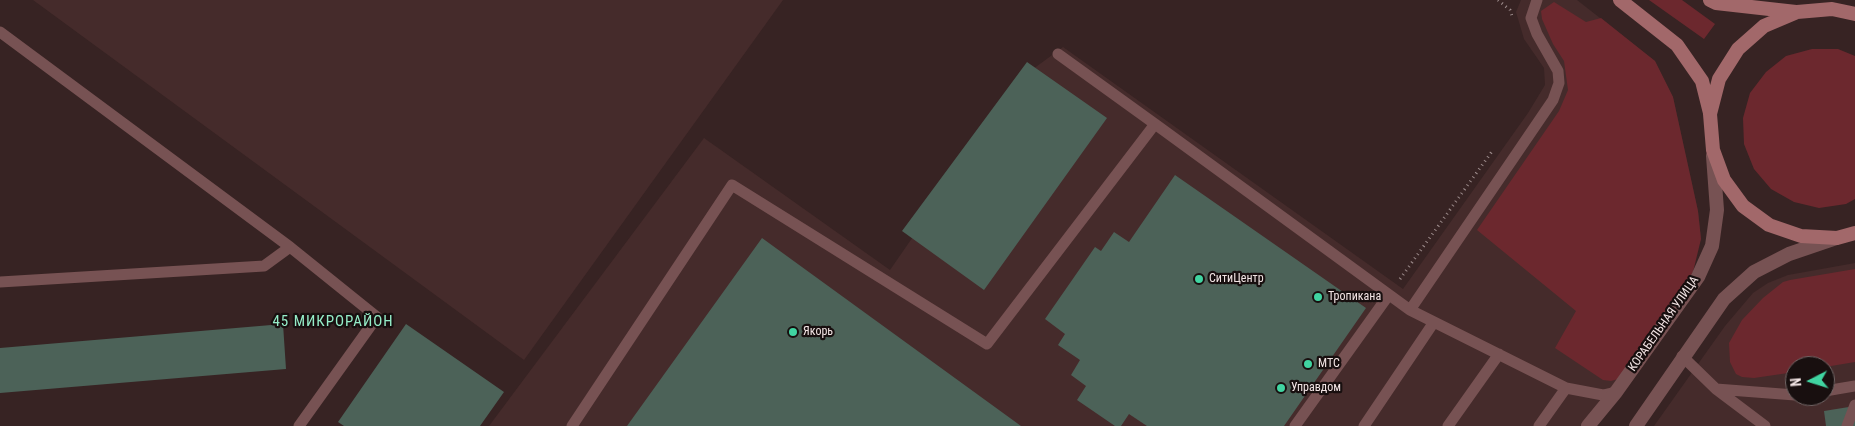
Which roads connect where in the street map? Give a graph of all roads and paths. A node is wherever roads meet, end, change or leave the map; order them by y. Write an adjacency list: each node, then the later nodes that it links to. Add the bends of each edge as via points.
1 (1498, 0): 9 (path, via 1510,10)
2 (1537, 0): 21 (lane, via 1531,18 1558,71 1559,83 1553,100)
3 (1620, 0): 12 (main road, via 1677,45 1702,81)
4 (1710, 0): 7 (main road)
5 (1850, 0): 6 (main road, КОРАБЕЛЬНАЯ УЛИЦА)
6 (1832, 9): 7 (main road, КОРАБЕЛЬНАЯ УЛИЦА); 8 (main road, КОРАБЕЛЬНАЯ УЛИЦА)
7 (1797, 12): 12 (main road, КОРАБЕЛЬНАЯ УЛИЦА, via 1764,26 1738,49 1719,79)
8 (1855, 14)
9 (1513, 19)
10 (0, 32): 18 (lane)
11 (1058, 54): 13 (lane)
12 (1710, 114): 15 (main road, КОРАБЕЛЬНАЯ УЛИЦА)
13 (1155, 124): 20 (lane); 33 (lane, via 987,344 732,185)
14 (1495, 148): 20 (path)
15 (1713, 150): 17 (main road, КОРАБЕЛЬНАЯ УЛИЦА, via 1724,180 1743,206 1769,225 1801,236); 29 (street, КОРАБЕЛЬНАЯ УЛИЦА, via 1717,210 1712,246 1698,277)
16 (1855, 233): 17 (main road, КОРАБЕЛЬНАЯ УЛИЦА)
17 (1837, 238): 24 (street, КОРАБЕЛЬНАЯ УЛИЦА, via 1788,254 1754,272 1724,299)
18 (290, 247): 19 (lane, via 264,266); 32 (lane, via 376,317)
19 (0, 282)
20 (1388, 296): 21 (lane); 34 (lane)
21 (1410, 310): 22 (lane)
22 (1434, 322): 23 (lane); 35 (lane)
23 (1499, 354): 26 (lane); 36 (lane)
24 (1682, 356): 27 (lane); 39 (street, КОРАБЕЛЬНАЯ УЛИЦА)
25 (1855, 386): 28 (lane)
26 (1566, 388): 29 (lane, via 1603,395); 37 (lane)
27 (1716, 389): 30 (lane); 40 (lane)
28 (1835, 389)
29 (1616, 392): 38 (street, КОРАБЕЛЬНАЯ УЛИЦА)
30 (1785, 394)
31 (1855, 405): 41 (lane)
32 (299, 426)
33 (572, 426)
34 (1295, 426)
35 (1364, 426)
36 (1448, 426)
37 (1539, 426)
38 (1588, 426)
39 (1636, 426)
40 (1765, 426)
41 (1848, 426)

